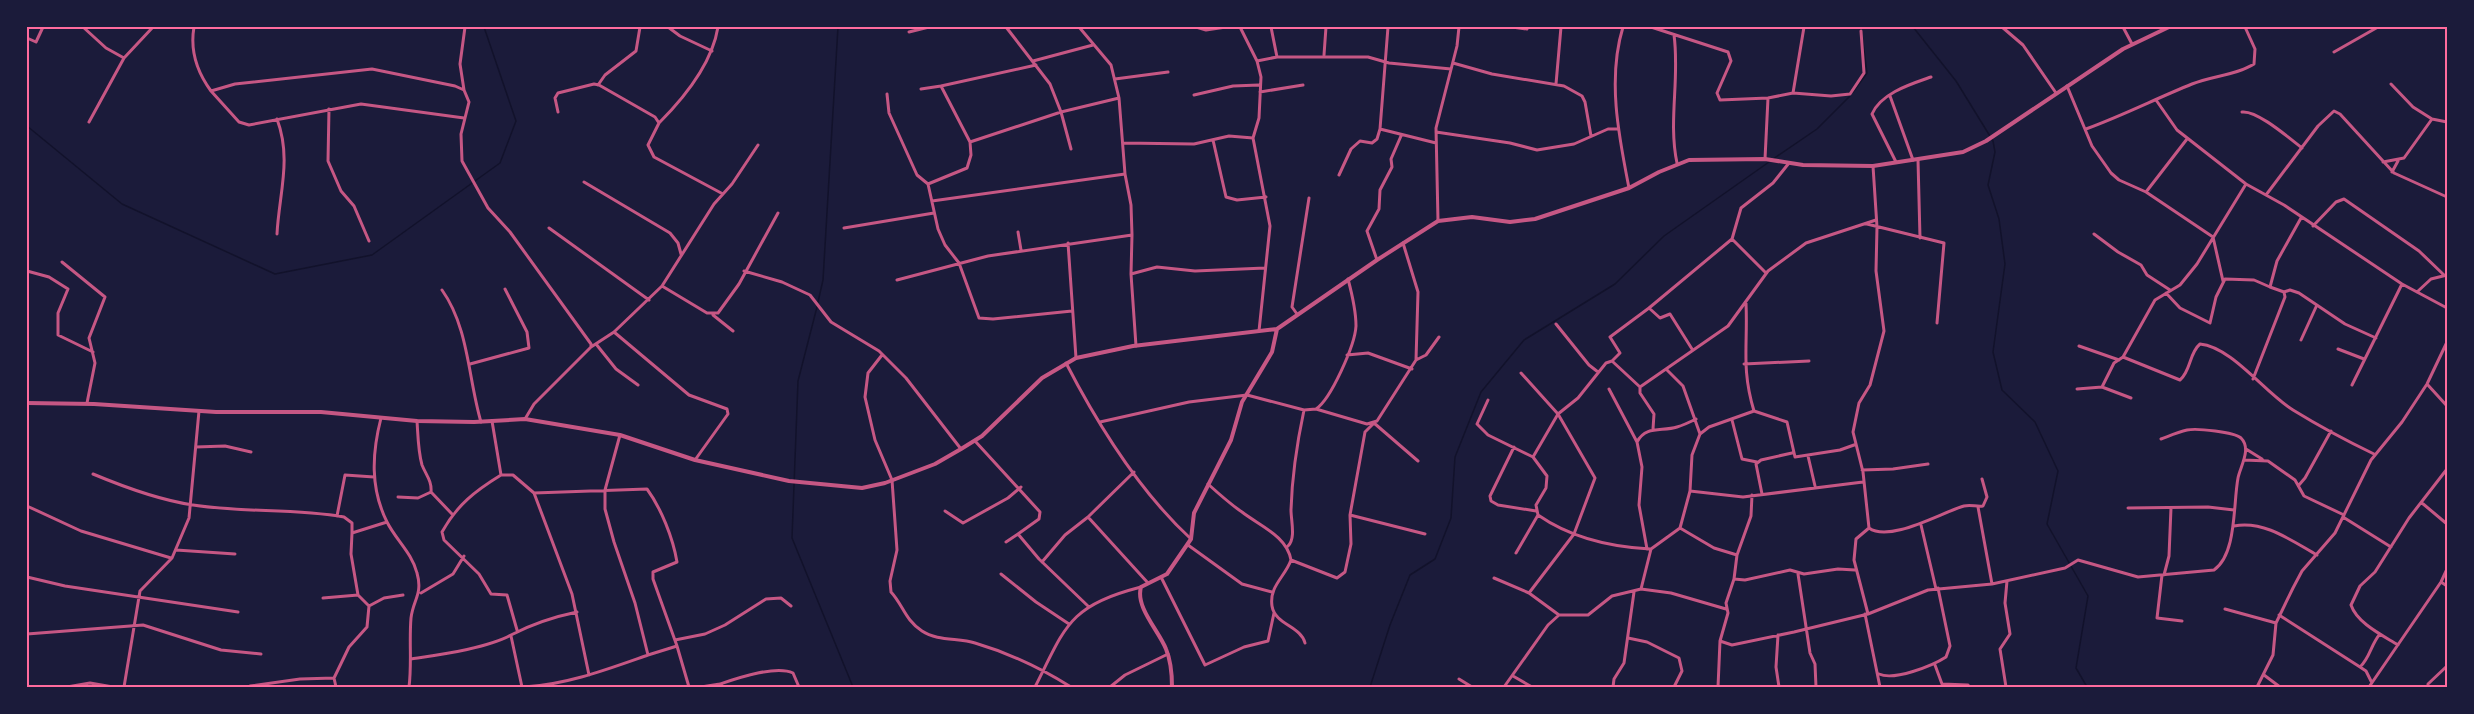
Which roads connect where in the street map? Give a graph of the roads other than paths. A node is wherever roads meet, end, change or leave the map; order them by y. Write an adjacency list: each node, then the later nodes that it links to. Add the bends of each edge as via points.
1 (43, 27): 34 (street, via 36,42)
2 (83, 27): 41 (street)
3 (153, 27): 41 (street)
4 (194, 27): 59 (street, via 192,49)
5 (465, 27): 58 (street, via 460,64)
6 (640, 27): 52 (street, via 636,51)
7 (668, 27): 37 (street)
8 (718, 27): 37 (street)
9 (929, 27): 32 (street)
10 (1006, 27): 44 (street)
11 (1079, 27): 36 (street)
12 (1196, 27): 13 (street)
13 (1226, 27)
14 (1239, 27): 42 (street)
15 (1271, 27): 40 (street)
16 (1326, 27): 39 (street)
17 (1388, 27): 43 (street)
18 (1459, 27): 45 (street)
19 (1512, 27): 30 (street)
20 (1561, 27): 50 (street)
21 (1623, 27): 80 (street, via 1615,86)
22 (1651, 27): 29 (street)
23 (1804, 27): 61 (street)
24 (2002, 27): 62 (street, via 2023,45)
25 (2123, 27): 35 (street)
26 (2169, 27): 35 (street)
27 (2245, 27): 68 (street, via 2255,49 2254,64)
28 (2378, 27): 38 (street)
29 (1657, 28): 33 (street)
30 (1527, 29)
31 (1861, 31): 61 (street, via 1864,73 1850,94)
32 (909, 32)
33 (1674, 35): 67 (street, via 1728,52 1731,62 1718,93 1720,100); 98 (street, via 1676,113 1672,132)
34 (27, 38)
35 (2132, 44): 56 (street)
36 (1093, 45): 44 (street); 49 (street, via 1111,65)
37 (712, 51): 78 (street, via 688,90)
38 (2334, 52)
39 (1324, 55): 40 (street); 43 (street, via 1368,57)
40 (1277, 57): 42 (street)
41 (124, 58): 76 (street)
42 (1257, 61): 53 (street)
43 (1383, 62): 46 (street); 79 (street)
44 (1034, 63): 55 (street); 71 (street, via 1050,84)
45 (1453, 63): 46 (street); 50 (street)
46 (1451, 69): 82 (street)
47 (1168, 72): 49 (street)
48 (1930, 77): 65 (street)
49 (1115, 79): 66 (street)
50 (1556, 84): 84 (street, via 1582,96)
51 (2391, 84): 75 (street, via 2413,107)
52 (598, 85): 70 (street, via 558,93); 78 (street, via 649,111)
53 (1259, 85): 60 (street); 64 (street)
54 (1303, 85): 60 (street)
55 (941, 86): 57 (street); 88 (street)
56 (2067, 86): 62 (street); 81 (street)
57 (921, 88)
58 (464, 90): 59 (street, via 372,69 236,84); 73 (street, via 469,102)
59 (211, 91): 74 (street, via 239,122 249,125)
60 (1260, 92): 85 (street)
61 (1793, 93): 67 (street)
62 (2056, 93): 95 (street, via 1986,141 1963,152)
63 (887, 94): 106 (street, via 889,113 909,159 917,175)
64 (1194, 95)
65 (1890, 96): 95 (street); 100 (street, via 1872,114)
66 (1119, 98): 71 (street); 89 (street)
67 (1768, 98): 94 (street)
68 (2156, 100): 81 (street); 86 (street)
69 (329, 109): 73 (street, via 361,104); 74 (street); 135 (street, via 328,161)
70 (558, 112)
71 (1061, 112): 88 (street); 93 (street)
72 (2242, 112): 92 (street, via 2263,120)
73 (464, 118): 181 (street, via 462,161 488,208 527,254)
74 (277, 119): 128 (street, via 285,155)
75 (2432, 119): 77 (street); 96 (street, via 2410,153)
76 (89, 122)
77 (2447, 122)
78 (659, 123): 110 (street, via 648,146 654,157)
79 (1380, 129): 83 (street); 104 (street, via 1377,139 1360,141 1350,150)
80 (1618, 129): 84 (street); 108 (street)
81 (2086, 129): 109 (street, via 2092,146 2111,173)
82 (1436, 132): 84 (street, via 1537,150 1574,144); 90 (street)
83 (1401, 136): 90 (street); 140 (street, via 1380,190 1379,209 1367,231)
84 (1591, 136)
85 (1253, 138): 87 (street, via 1229,136); 112 (street)
86 (2187, 139): 107 (street); 109 (street)
87 (1213, 140): 89 (street, via 1194,144); 112 (street, via 1226,197)
88 (970, 142): 106 (street, via 967,168)
89 (1123, 143): 103 (street)
90 (1436, 143): 120 (street)
91 (758, 145): 110 (street)
92 (2302, 148): 97 (street, via 2334,111); 111 (street)
93 (1071, 149)
94 (1765, 159): 98 (street, via 1714,158); 99 (street)
95 (1916, 160): 100 (street); 127 (street)
96 (2398, 161): 97 (street); 102 (street)
97 (2383, 162): 102 (street)
98 (1677, 163): 108 (street)
99 (1789, 163): 101 (street); 134 (street, via 1773,183 1741,208)
100 (1897, 163): 101 (street)
101 (1872, 166): 119 (street)
102 (2392, 172): 113 (street)
103 (1125, 174): 115 (street); 130 (street)
104 (1339, 175)
105 (584, 182): 139 (street, via 670,233)
106 (928, 184): 115 (street)
107 (2246, 184): 111 (street); 132 (street)
108 (1629, 188): 120 (street, via 1535,219)
109 (2146, 192): 132 (street)
110 (723, 194): 139 (street)
111 (2266, 195): 118 (street)
112 (1266, 197): 143 (street, via 1270,226)
113 (2447, 197)
114 (1309, 198): 166 (street, via 1292,307)
115 (932, 201): 117 (street)
116 (778, 213): 145 (street)
117 (934, 213): 125 (street); 142 (street, via 945,245)
118 (2301, 218): 122 (street); 154 (street, via 2277,261)
119 (1876, 220): 121 (street); 123 (street)
120 (1438, 221): 137 (street)
121 (1868, 224): 123 (street); 146 (street, via 1806,243)
122 (2313, 226): 148 (street, via 2336,202 2344,200 2419,251); 152 (street)
123 (1877, 227): 131 (street); 236 (street, via 1876,271 1884,331 1870,385 1854,420)
124 (549, 228): 160 (street)
125 (844, 228)
126 (1018, 232): 138 (street)
127 (1918, 232): 131 (street); 133 (street)
128 (277, 234)
129 (2094, 234): 157 (street, via 2141,265)
130 (1132, 235): 136 (street); 147 (street)
131 (1912, 236): 133 (street)
132 (2213, 237): 151 (street); 157 (street, via 2186,278)
133 (1920, 238): 168 (street, via 1944,243)
134 (1732, 239): 146 (street); 163 (street)
135 (369, 241)
136 (1068, 243): 138 (street); 165 (street)
137 (1403, 243): 140 (street); 190 (street, via 1418,292)
138 (1021, 250): 142 (street)
139 (681, 254): 153 (street)
140 (1377, 260): 149 (street)
141 (62, 262): 184 (street, via 105,297 89,338)
142 (959, 263): 150 (street); 165 (street, via 979,318)
143 (1266, 268): 147 (street, via 1195,271 1157,267); 172 (street)
144 (27, 271): 184 (street, via 49,277 68,289 58,313 58,335)
145 (744, 271): 167 (street, via 722,310); 185 (street, via 810,295 831,322)
146 (1766, 273): 161 (street)
147 (1131, 274): 179 (street)
148 (2446, 275): 159 (street, via 2431,279)
149 (1348, 279): 166 (street); 186 (street, via 1356,328)
150 (897, 280)
151 (2223, 280): 154 (street, via 2254,280); 157 (street, via 2210,323 2180,308)
152 (2402, 284): 159 (street); 175 (street)
153 (662, 286): 160 (street); 167 (street)
154 (2270, 287): 158 (street)
155 (505, 289): 195 (street, via 527,332 529,348)
156 (442, 290): 195 (street, via 454,306)
157 (2168, 292): 187 (street, via 2155,300)
158 (2284, 292): 162 (street, via 2299,293); 201 (street, via 2284,303)
159 (2417, 292): 164 (street)
160 (649, 300): 173 (street)
161 (1746, 303): 183 (street, via 1728,326); 196 (street)
162 (2316, 307): 175 (street); 176 (street)
163 (1649, 308): 183 (street, via 1660,318 1670,314); 192 (street, via 1610,337 1620,353)
164 (2447, 308)
165 (1072, 311): 188 (street)
166 (1297, 314): 170 (street)
167 (713, 315): 171 (street)
168 (1937, 323)
169 (1556, 324): 199 (street)
170 (1277, 329): 172 (street); 209 (street, via 1272,351)
171 (733, 331)
172 (1260, 331): 179 (street)
173 (614, 332): 178 (street); 247 (street, via 689,395 727,409 723,424)
174 (1439, 337): 190 (street, via 1426,355)
175 (2376, 338): 189 (street)
176 (2301, 340)
177 (2447, 342): 203 (street)
178 (596, 344): 181 (street); 202 (street, via 616,369)
179 (1136, 346): 188 (street)
180 (2079, 346): 191 (street)
181 (591, 347): 221 (street, via 534,404)
182 (2338, 349): 189 (street)
183 (1692, 350): 198 (street)
184 (94, 353): 213 (street)
185 (882, 355): 239 (street, via 906,378); 259 (street, via 868,373 865,397 875,440)
186 (1347, 355): 197 (street, via 1368,354); 215 (street, via 1328,398)
187 (2123, 357): 191 (street); 201 (street, via 2181,380 2195,347 2207,344)
188 (1076, 358): 194 (street)
189 (2364, 359): 204 (street)
190 (1416, 360): 197 (street)
191 (2119, 360): 206 (street)
192 (1612, 361): 199 (street); 205 (street)
193 (1809, 361): 196 (street)
194 (1066, 363): 227 (street); 233 (street, via 1042,378)
195 (470, 364): 226 (street)
196 (1744, 364): 218 (street)
197 (1412, 369): 228 (street)
198 (1667, 370): 205 (street); 222 (street, via 1683,387)
199 (1598, 372): 219 (street, via 1578,398)
200 (1521, 373): 219 (street)
201 (2253, 379): 230 (street, via 2293,410)
202 (638, 384)
203 (2427, 384): 214 (street); 243 (street)
204 (2352, 385)
205 (1640, 387): 229 (street, via 1654,414)
206 (2102, 387): 208 (street); 210 (street)
207 (1610, 389): 235 (street)
208 (2077, 389)
209 (1247, 395): 216 (street); 227 (street, via 1189,402); 261 (street, via 1231,440)
210 (2131, 398)
211 (1488, 400): 238 (street, via 1478,424 1488,435)
212 (27, 403): 213 (street)
213 (87, 403): 217 (street)
214 (2447, 406)
215 (1316, 409): 216 (street); 228 (street)
216 (1304, 410): 299 (street, via 1296,445 1292,537)
217 (199, 411): 220 (street, via 321,412); 237 (street)
218 (1754, 411): 224 (street); 242 (street, via 1787,422)
219 (1558, 414): 245 (street); 295 (street, via 1595,476)
220 (381, 418): 223 (street); 257 (street, via 373,459)
221 (525, 419): 225 (street); 232 (street)
222 (1696, 419): 229 (street, via 1677,427); 231 (street)
223 (417, 420): 226 (street); 267 (street, via 422,464 431,482)
224 (1732, 420): 231 (street); 250 (street, via 1742,459)
225 (492, 421): 226 (street); 256 (street)
226 (481, 422)
227 (1100, 422): 254 (street)
228 (1374, 423): 249 (street); 282 (street, via 1365,432)
229 (1653, 429): 235 (street)
230 (2331, 431): 243 (street); 262 (street)
231 (1700, 434): 266 (street, via 1692,455)
232 (620, 435): 247 (street); 265 (street)
233 (975, 440): 239 (street); 263 (street)
234 (2161, 440): 240 (street, via 2200,429 2235,434)
235 (1637, 442): 301 (street, via 1642,466 1639,505)
236 (1854, 445): 244 (street); 253 (street)
237 (196, 447): 241 (street, via 225,446); 273 (street)
238 (1514, 447): 245 (street); 280 (street, via 1491,501)
239 (960, 449): 259 (street, via 935,464)
240 (2246, 449): 246 (street); 248 (street)
241 (251, 452)
242 (1792, 453): 244 (street, via 1795,457); 250 (street)
243 (2375, 454): 284 (street)
244 (1808, 456): 264 (street)
245 (1533, 457): 280 (street, via 1548,481 1536,505)
246 (2262, 459): 248 (street); 262 (street)
247 (695, 460): 259 (street, via 789,481 841,487 862,488)
248 (2244, 460): 278 (street)
249 (1418, 461)
250 (1757, 462): 269 (street, via 1755,470)
251 (1928, 464): 253 (street)
252 (2447, 469): 272 (street)
253 (1862, 470): 260 (street)
254 (1134, 472): 285 (street); 296 (street)
255 (93, 474): 273 (street)
256 (501, 475): 268 (street, via 513,475); 281 (street, via 470,495)
257 (374, 477): 283 (street, via 345,475); 286 (street)
258 (1982, 479): 275 (street, via 1987,496)
259 (892, 480): 370 (street, via 897,550 890,581 891,592 904,615 930,636 977,644)
260 (1863, 482): 264 (street); 291 (street)
261 (1208, 484): 296 (street, via 1194,513); 299 (street)
262 (2299, 485): 284 (street, via 2304,496)
263 (1021, 487): 279 (street, via 963,523); 293 (street, via 1041,515)
264 (1815, 487): 269 (street)
265 (605, 490): 268 (street); 358 (street, via 644,488 660,510 677,562 657,569 653,579); 365 (street, via 605,509)
266 (1690, 491): 270 (street, via 1726,497); 290 (street)
267 (431, 492): 271 (street, via 418,498); 281 (street)
268 (534, 493): 342 (street)
269 (1762, 494): 270 (street)
270 (1752, 495): 305 (street, via 1751,516)
271 (398, 497)
272 (2422, 503): 287 (street); 300 (street)
273 (191, 505): 283 (street); 302 (street)
274 (27, 506): 308 (street, via 81,531)
275 (1978, 507): 288 (street, via 1966,505); 323 (street)
276 (2128, 508): 277 (street)
277 (2171, 508): 278 (street); 315 (street, via 2169,556)
278 (2234, 510): 289 (street)
279 (945, 511)
280 (1537, 513): 295 (street); 303 (street)
281 (452, 514): 307 (street, via 443,536)
282 (1350, 515): 294 (street); 309 (street, via 1351,544 1345,572 1337,578)
283 (337, 516): 292 (street, via 349,519)
284 (2343, 516): 300 (street); 306 (street)
285 (1088, 517): 310 (street); 322 (street)
286 (387, 522): 292 (street); 331 (street, via 411,556)
287 (2447, 524)
288 (1921, 525): 291 (street, via 1883,531); 327 (street)
289 (2234, 526): 306 (street, via 2257,526 2277,532); 315 (street, via 2226,554 2214,570)
290 (1680, 528): 301 (street); 305 (street, via 1714,548)
291 (1869, 528): 312 (street, via 1856,539)
292 (352, 533): 332 (street)
293 (1018, 534): 297 (street); 310 (street)
294 (1425, 534)
295 (1574, 534): 301 (street, via 1617,546); 330 (street)
296 (1191, 539): 298 (street)
297 (1006, 542)
298 (1188, 545): 317 (street, via 1176,564); 328 (street, via 1242,584)
299 (1288, 546): 309 (street)
300 (2391, 547): 354 (street, via 2375,572 2360,586 2351,605 2353,612)
301 (1649, 549): 326 (street)
302 (176, 550): 304 (street); 308 (street)
303 (1516, 553)
304 (235, 554)
305 (1737, 555): 319 (street)
306 (2317, 555): 346 (street, via 2302,571)
307 (464, 556): 331 (street, via 453,574); 352 (street, via 491,594 507,595)
308 (172, 558): 334 (street, via 148,580)
309 (1291, 560): 328 (street)
310 (1042, 562): 338 (street)
311 (2447, 568): 321 (street)
312 (1856, 570): 313 (street); 344 (street)
313 (1798, 573): 319 (street, via 1790,570); 351 (street)
314 (1001, 574): 349 (street)
315 (2163, 575): 320 (street, via 2125,575 2078,560 2065,568); 347 (street, via 2157,620)
316 (27, 577): 334 (street)
317 (1161, 577): 322 (street); 343 (street, via 1205,665 1268,641)
318 (1494, 578): 330 (street)
319 (1734, 579): 339 (street)
320 (2007, 581): 323 (street); 404 (street, via 2005,603 2010,634 2000,649)
321 (2441, 582): 324 (street); 361 (street)
322 (1148, 583): 325 (street)
323 (1992, 584): 327 (street)
324 (2447, 586)
325 (1141, 587): 338 (street); 364 (street, via 1143,606)
326 (1641, 589): 329 (street); 339 (street)
327 (1937, 589): 344 (street); 367 (street, via 1950,646 1946,657)
328 (1272, 592): 343 (street)
329 (1634, 592): 345 (street, via 1612,596 1588,615); 357 (street)
330 (1530, 593): 345 (street)
331 (420, 594): 366 (street, via 412,614)
332 (358, 595): 335 (street); 336 (street)
333 (403, 595): 336 (street)
334 (139, 596): 341 (street); 350 (street)
335 (323, 598)
336 (369, 606): 375 (street, via 367,627 349,647)
337 (791, 606): 358 (street, via 781,598 766,599 725,626)
338 (1089, 607): 349 (street)
339 (1726, 609): 359 (street)
340 (2225, 609): 348 (street)
341 (238, 612)
342 (577, 612): 352 (street); 372 (street)
343 (1274, 613): 360 (street, via 1303,636)
344 (1866, 614): 351 (street); 371 (street)
345 (1559, 615): 374 (street)
346 (2279, 615): 348 (street); 369 (street)
347 (2182, 621)
348 (2276, 623): 373 (street, via 2273,655)
349 (1070, 624): 370 (street, via 1056,641)
350 (133, 626): 353 (street); 363 (street, via 159,629 221,650); 383 (street)
351 (1807, 629): 355 (street); 401 (street)
352 (517, 630): 356 (street)
353 (27, 634)
354 (2380, 634): 361 (street); 369 (street)
355 (1778, 635): 359 (street, via 1732,645); 400 (street)
356 (511, 636): 366 (street, via 455,652); 386 (street)
357 (1628, 638): 397 (street, via 1624,663); 398 (street, via 1647,642 1679,658 1682,671)
358 (675, 640): 362 (street)
359 (1720, 642): 399 (street)
360 (1305, 643)
361 (2398, 645): 377 (street)
362 (677, 646): 365 (street); 387 (street)
363 (261, 654)
364 (1168, 654): 392 (street, via 1125,675); 393 (street)
365 (648, 655): 372 (street)
366 (411, 659): 385 (street)
367 (1935, 665): 371 (street, via 1888,677); 379 (street)
368 (2447, 666): 408 (street)
369 (2360, 667): 377 (street)
370 (1043, 669): 390 (street); 391 (street)
371 (1879, 674): 402 (street)
372 (589, 675): 386 (street)
373 (2264, 675): 405 (street); 406 (street)
374 (1513, 676): 395 (street); 396 (street)
375 (334, 678): 380 (street); 384 (street)
376 (1459, 679): 394 (street)
377 (2371, 681): 407 (street)
378 (721, 685): 388 (street); 389 (street, via 763,673 788,671)
379 (1942, 685): 403 (street)
380 (250, 686)
381 (67, 687): 382 (street, via 90,683)
382 (113, 687)
383 (124, 687)
384 (336, 687)
385 (409, 687)
386 (523, 687)
387 (689, 687)
388 (701, 687)
389 (799, 687)
390 (1035, 687)
391 (1071, 687)
392 (1110, 687)
393 (1172, 687)
394 (1472, 687)
395 (1504, 687)
396 (1532, 687)
397 (1613, 687)
398 (1674, 687)
399 (1718, 687)
400 (1779, 687)
401 (1816, 687)
402 (1880, 687)
403 (1969, 687)
404 (2006, 687)
405 (2257, 687)
406 (2280, 687)
407 (2370, 687)
408 (2428, 687)

